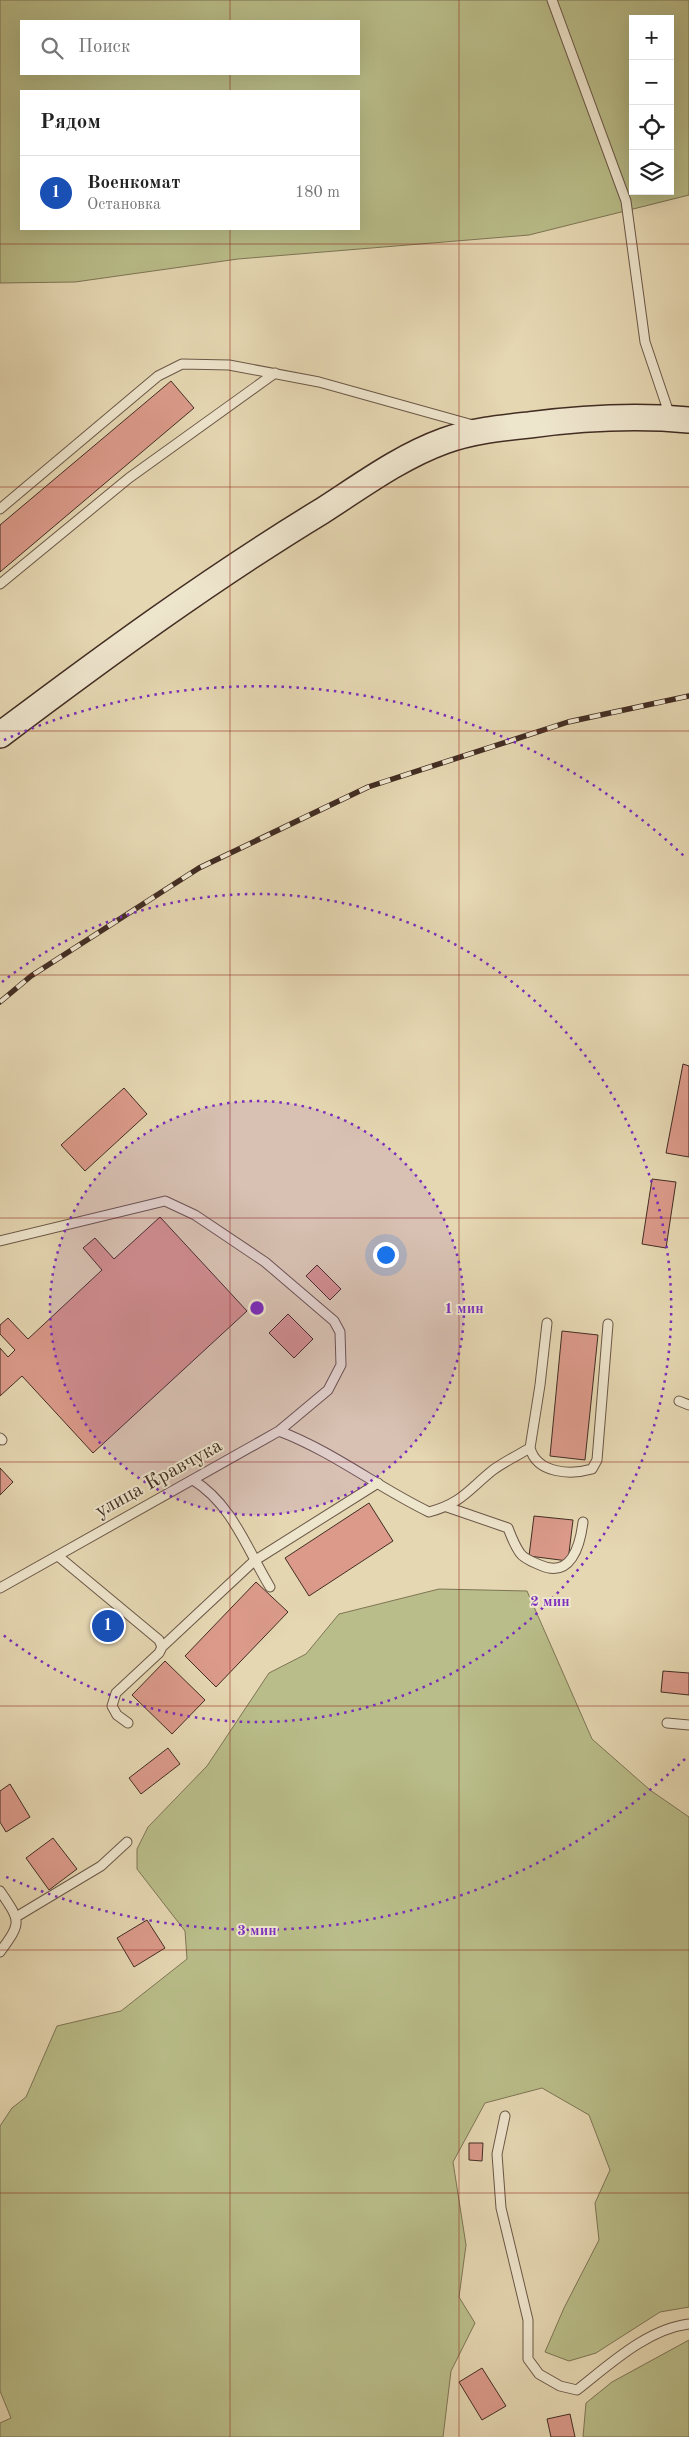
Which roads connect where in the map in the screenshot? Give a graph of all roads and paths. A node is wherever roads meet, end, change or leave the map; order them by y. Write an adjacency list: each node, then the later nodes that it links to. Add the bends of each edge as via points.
1 (552, 0): 3 (lane, via 626,200 645,342)
2 (275, 374): 4 (lane, via 319,382); 5 (lane, via 229,365 182,364 158,376); 6 (lane, via 129,478)
3 (680, 419): 4 (main road, via 573,419)
4 (487, 429): 7 (main road, via 444,440 406,458 274,540 145,626)
5 (0, 509)
6 (0, 584)
7 (0, 735)
8 (0, 1241): 13 (lane, улица Кравчука, via 165,1201 195,1215 265,1262 334,1321 340,1332 341,1365 328,1390)
9 (547, 1323): 14 (lane)
10 (608, 1324): 14 (lane, via 597,1460 592,1469 576,1474 552,1470 540,1462)
11 (679, 1401): 12 (lane)
12 (689, 1405)
13 (279, 1431): 15 (lane, улица Кравчука); 16 (lane, via 311,1443)
14 (530, 1448): 17 (lane, via 494,1470 463,1498)
15 (193, 1480): 19 (lane, улица Кравчука); 20 (lane, via 206,1488 228,1512)
16 (378, 1483): 17 (lane, via 429,1512); 20 (lane)
17 (447, 1507): 18 (lane, via 508,1528 520,1553 546,1568 558,1568 572,1560 580,1543)
18 (583, 1522)
19 (58, 1556): 22 (lane, улица Кравчука); 23 (lane, via 152,1633)
20 (254, 1561): 21 (lane); 23 (lane)
21 (270, 1587)
22 (0, 1588)
23 (162, 1647): 24 (lane, via 116,1693 112,1706 117,1715)
24 (128, 1723)
25 (667, 1723): 26 (lane)
26 (689, 1725)
27 (126, 1842): 29 (lane, via 101,1866)
28 (0, 1891): 29 (lane)
29 (16, 1916): 30 (lane, via 17,1930)
30 (0, 1952)
31 (505, 2116): 32 (lane, via 497,2154 501,2208 528,2320 528,2359 539,2374 560,2386 577,2390 649,2338)
32 (689, 2324)

